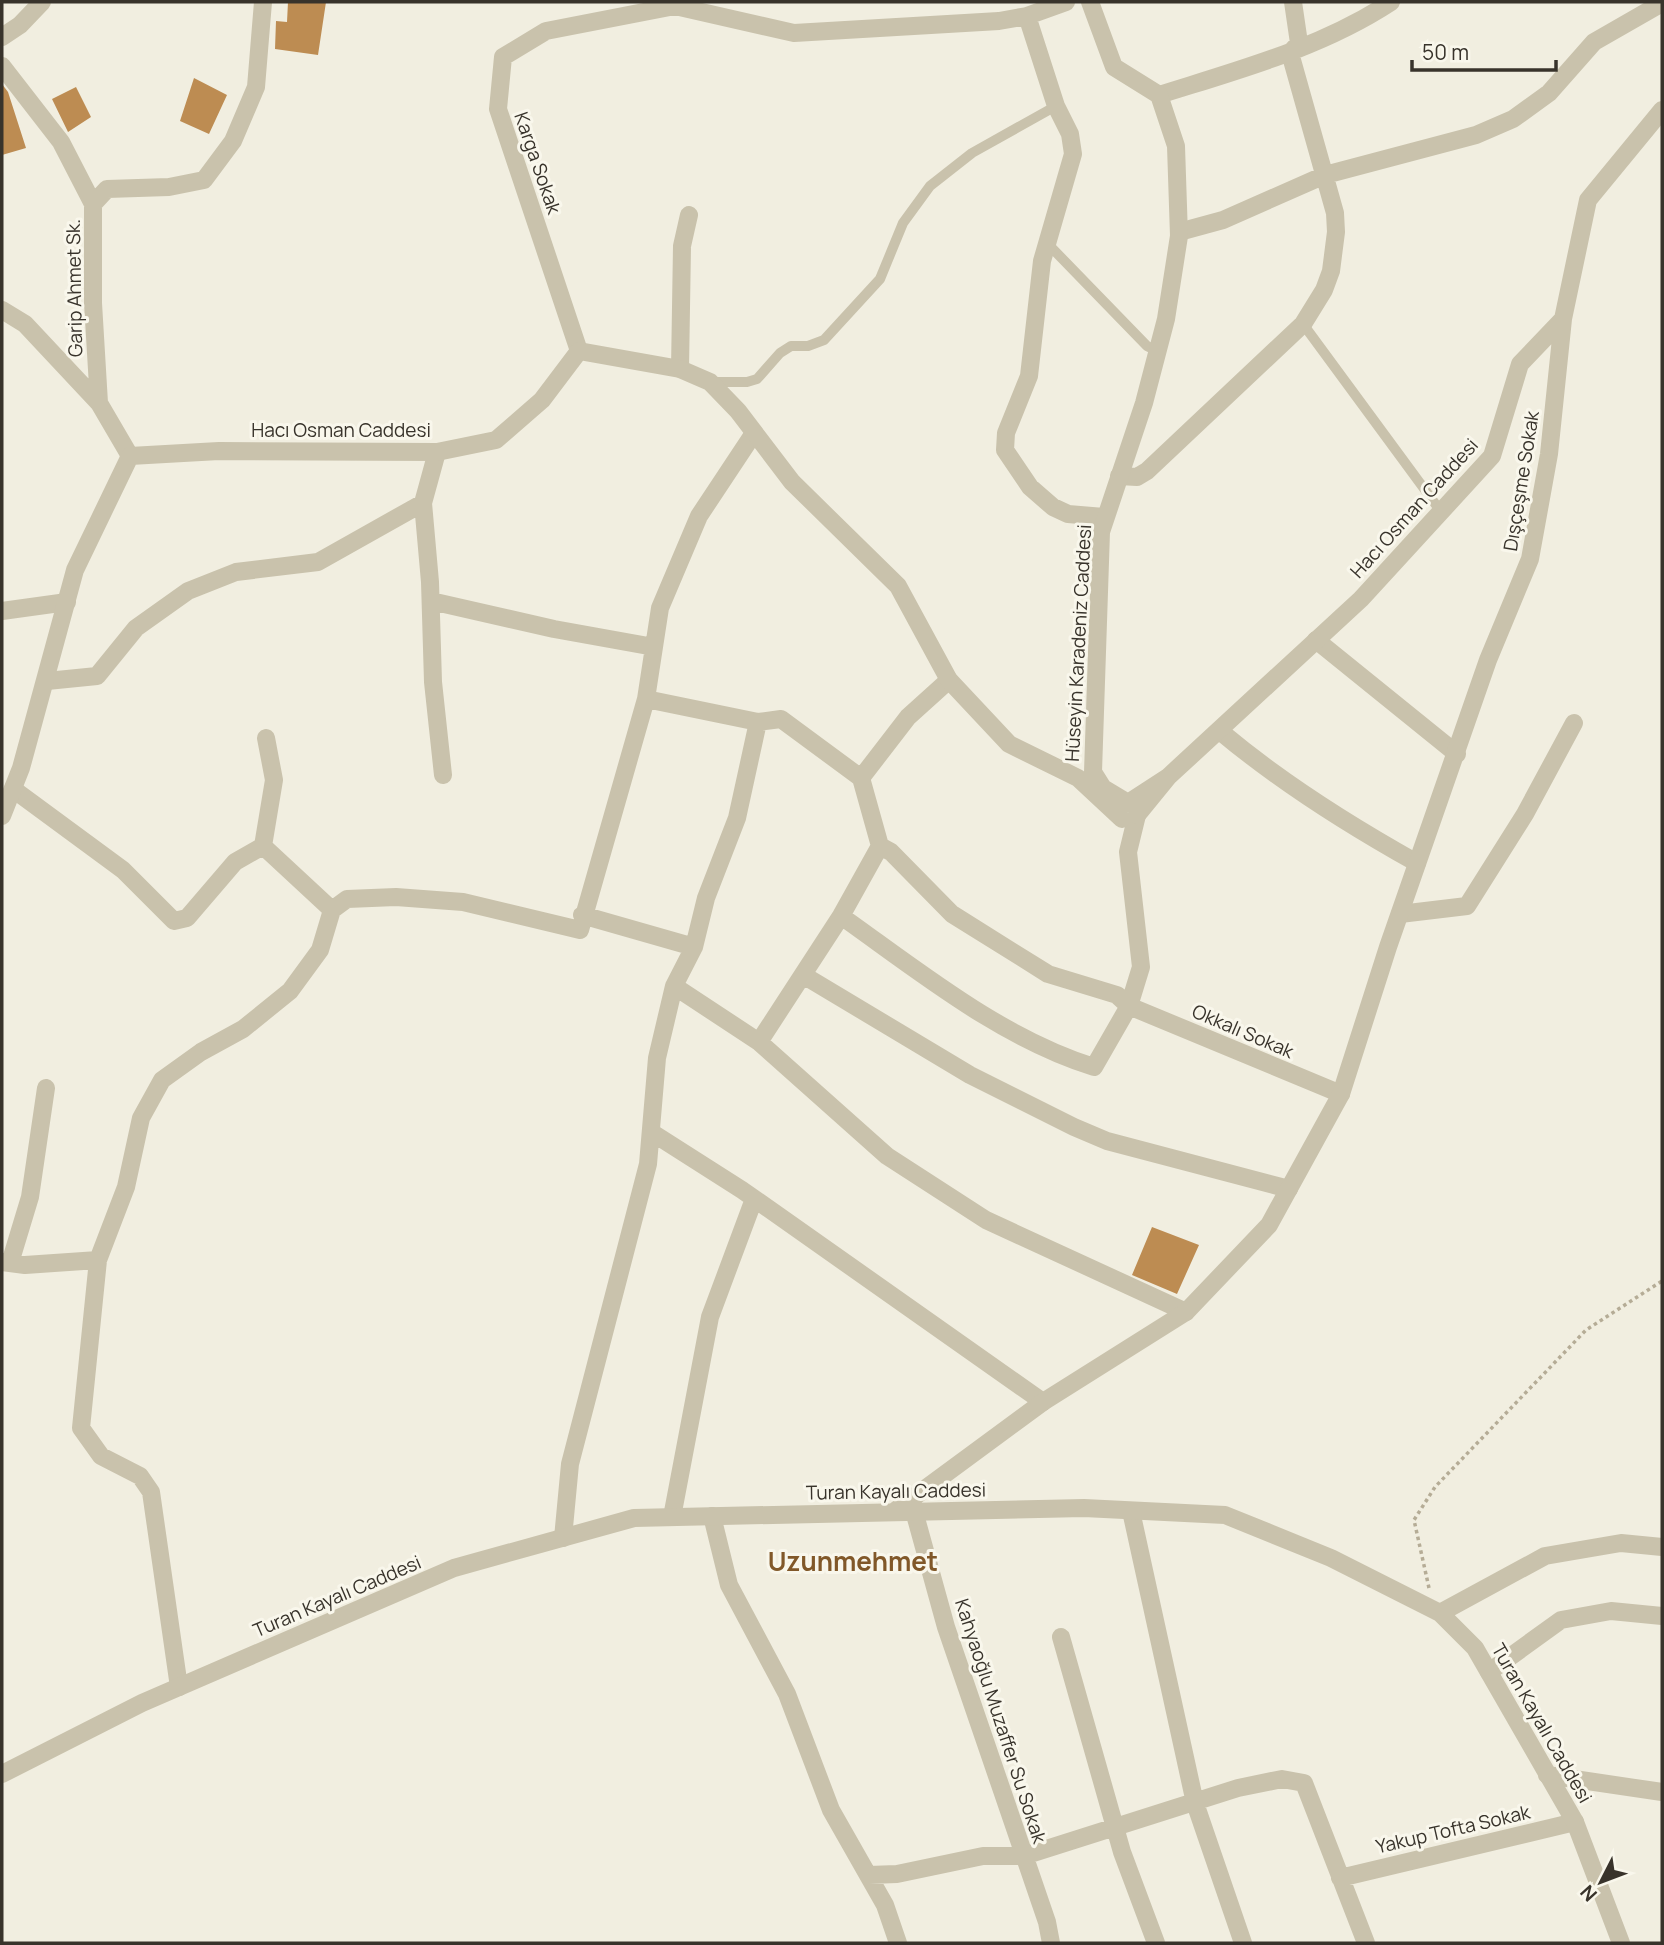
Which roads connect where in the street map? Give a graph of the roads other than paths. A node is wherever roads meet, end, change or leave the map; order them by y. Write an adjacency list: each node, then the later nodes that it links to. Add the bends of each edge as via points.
1 (42, 2): 9 (street)
2 (262, 2): 16 (street, via 256,87 233,141 204,180 169,187 107,189)
3 (1066, 2): 8 (street, Karga Sokak)
4 (1090, 2): 12 (street, via 1114,68)
5 (1293, 2): 10 (street, via 1299,43)
6 (1391, 2): 10 (street)
7 (1662, 3): 15 (street, via 1594,42 1549,93 1513,119 1476,135)
8 (1027, 16): 13 (street); 23 (street, Karga Sokak, via 794,33 676,6 546,31 503,57 498,109)
9 (2, 37)
10 (1290, 53): 12 (street); 15 (street)
11 (2, 66): 16 (street, Garip Ahmet Sk., via 61,142)
12 (1159, 95): 18 (street, Hüseyin Karadeniz Caddesi, via 1176,146)
13 (1056, 106): 19 (street, via 1070,134 1073,154); 26 (lane, via 972,153 930,186 903,223 880,279 824,340 791,346 757,379)
14 (1662, 110): 21 (street, Dışçeşme Sokak, via 1588,200)
15 (1325, 175): 18 (street, via 1223,220); 22 (street, via 1335,213 1334,252 1324,290)
16 (93, 204): 27 (street, Garip Ahmet Sk.)
17 (689, 215): 25 (street, via 682,246)
18 (1179, 232): 24 (street, Hüseyin Karadeniz Caddesi)
19 (1048, 243): 24 (lane); 34 (street, via 1038,280 1029,376 1006,433 1005,450 1030,487 1053,507 1068,514)
20 (2, 310): 27 (street, Garip Ahmet Sk., via 25,324)
21 (1563, 319): 33 (street, Hacı Osman Caddesi, via 1520,364 1492,456); 47 (street, Dışçeşme Sokak, via 1549,454 1530,559)
22 (1303, 324): 31 (street, via 1147,471 1137,477); 33 (lane)
23 (579, 351): 25 (street); 29 (street, Hacı Osman Caddesi, via 542,400 496,440)
24 (1157, 351): 31 (street, Hüseyin Karadeniz Caddesi)
25 (680, 369): 26 (street)
26 (710, 382): 28 (street)
27 (99, 402): 30 (street)
28 (754, 433): 39 (street, via 699,516 660,608); 40 (street, via 792,482 898,586)
29 (437, 452): 30 (street, Hacı Osman Caddesi, via 219,451); 32 (street)
30 (130, 456): 36 (street, via 75,570)
31 (1119, 476): 34 (street, Hüseyin Karadeniz Caddesi)
32 (423, 503): 35 (street); 41 (street, via 318,562 236,572 188,591 136,628 97,676)
33 (1442, 513): 38 (street, Hacı Osman Caddesi)
34 (1104, 517): 49 (street, Hüseyin Karadeniz Caddesi)
35 (431, 601): 39 (street); 48 (street, via 433,682)
36 (67, 602): 37 (street); 41 (street)
37 (2, 611)
38 (1316, 640): 45 (street, Hacı Osman Caddesi); 47 (street)
39 (654, 647): 42 (street)
40 (949, 680): 49 (street, via 1009,744); 50 (street, via 908,717)
41 (47, 681): 51 (street)
42 (646, 699): 43 (street); 59 (street)
43 (758, 722): 50 (street, via 781,719); 61 (street, via 737,818 706,898)
44 (1574, 723): 58 (street, via 1525,814 1467,906)
45 (1220, 732): 52 (street, Hacı Osman Caddesi); 56 (street, via 1335,818)
46 (266, 738): 54 (street, via 274,780)
47 (1456, 753): 56 (street, Dışçeşme Sokak)
48 (443, 775)
49 (1086, 775): 52 (street)
50 (861, 778): 55 (street)
51 (13, 789): 53 (street); 54 (street, via 122,870 174,921 187,918 235,862)
52 (1129, 812): 64 (street, Hacı Osman Caddesi, via 1128,852 1141,967)
53 (2, 816)
54 (263, 846): 57 (street)
55 (880, 846): 60 (street); 64 (street, via 952,914 1048,974 1117,995)
56 (1417, 863): 58 (street, Dışçeşme Sokak)
57 (332, 909): 59 (street, via 347,898 463,902 580,930); 71 (street, via 320,950 290,991 243,1028 162,1080 141,1118 126,1187)
58 (1399, 914): 67 (street, Dışçeşme Sokak)
59 (583, 916): 61 (street)
60 (841, 916): 62 (street); 64 (street, Hacı Osman Caddesi, via 956,998 1057,1056 1094,1067)
61 (695, 947): 63 (street)
62 (803, 975): 65 (street); 69 (street, via 970,1075 1074,1127 1107,1141)
63 (674, 986): 65 (street); 68 (street, via 657,1058)
64 (1129, 1006): 67 (street, Okkalı Sokak)
65 (759, 1042): 73 (street, via 887,1156 986,1220)
66 (46, 1088): 72 (street, via 30,1197)
67 (1341, 1094): 69 (street, Dışçeşme Sokak)
68 (651, 1132): 70 (street); 79 (street, via 648,1164 570,1464)
69 (1289, 1189): 73 (street, Dışçeşme Sokak, via 1269,1225)
70 (754, 1199): 74 (street); 78 (street, via 710,1317)
71 (99, 1260): 72 (street); 85 (street, via 81,1428 101,1455 140,1476 151,1492)
72 (6, 1263)
73 (1186, 1312): 74 (street, Dışçeşme Sokak)
74 (1043, 1402): 75 (street, Dışçeşme Sokak)
75 (904, 1511): 76 (street, Turan Kayalı Caddesi); 77 (street, Turan Kayalı Caddesi); 92 (street, Kahyaoğlu Muzaffer Su Sokak)
76 (1131, 1511): 81 (street, Turan Kayalı Caddesi, via 1225,1515 1331,1558); 89 (street)
77 (712, 1516): 78 (street, Turan Kayalı Caddesi); 93 (street, via 729,1585 787,1694 831,1810)
78 (672, 1517): 79 (street, Turan Kayalı Caddesi, via 634,1518)
79 (563, 1538): 85 (street, Turan Kayalı Caddesi, via 454,1568)
80 (1662, 1547): 81 (street, via 1621,1543 1545,1556)
81 (1440, 1613): 84 (street, Turan Kayalı Caddesi, via 1475,1648)
82 (1662, 1616): 84 (street, via 1612,1611 1561,1620)
83 (1060, 1637): 91 (street)
84 (1489, 1672): 87 (street, Turan Kayalı Caddesi)
85 (179, 1687): 86 (street, Turan Kayalı Caddesi)
86 (2, 1774)
87 (1547, 1775): 88 (street); 90 (street, Turan Kayalı Caddesi)
88 (1662, 1791)
89 (1195, 1803): 91 (street); 94 (street, via 1282,1779 1304,1783); 98 (street)
90 (1575, 1822): 94 (street, Yakup Tofta Sokak); 100 (street, Turan Kayalı Caddesi)
91 (1115, 1828): 92 (street); 97 (street)
92 (1024, 1856): 93 (street, via 983,1856 897,1874); 96 (street, Kahyaoğlu Muzaffer Su Sokak)
93 (869, 1875): 95 (street)
94 (1340, 1878): 99 (street)
95 (898, 1943)
96 (1051, 1943)
97 (1156, 1943)
98 (1243, 1943)
99 (1366, 1943)
100 (1621, 1943)

